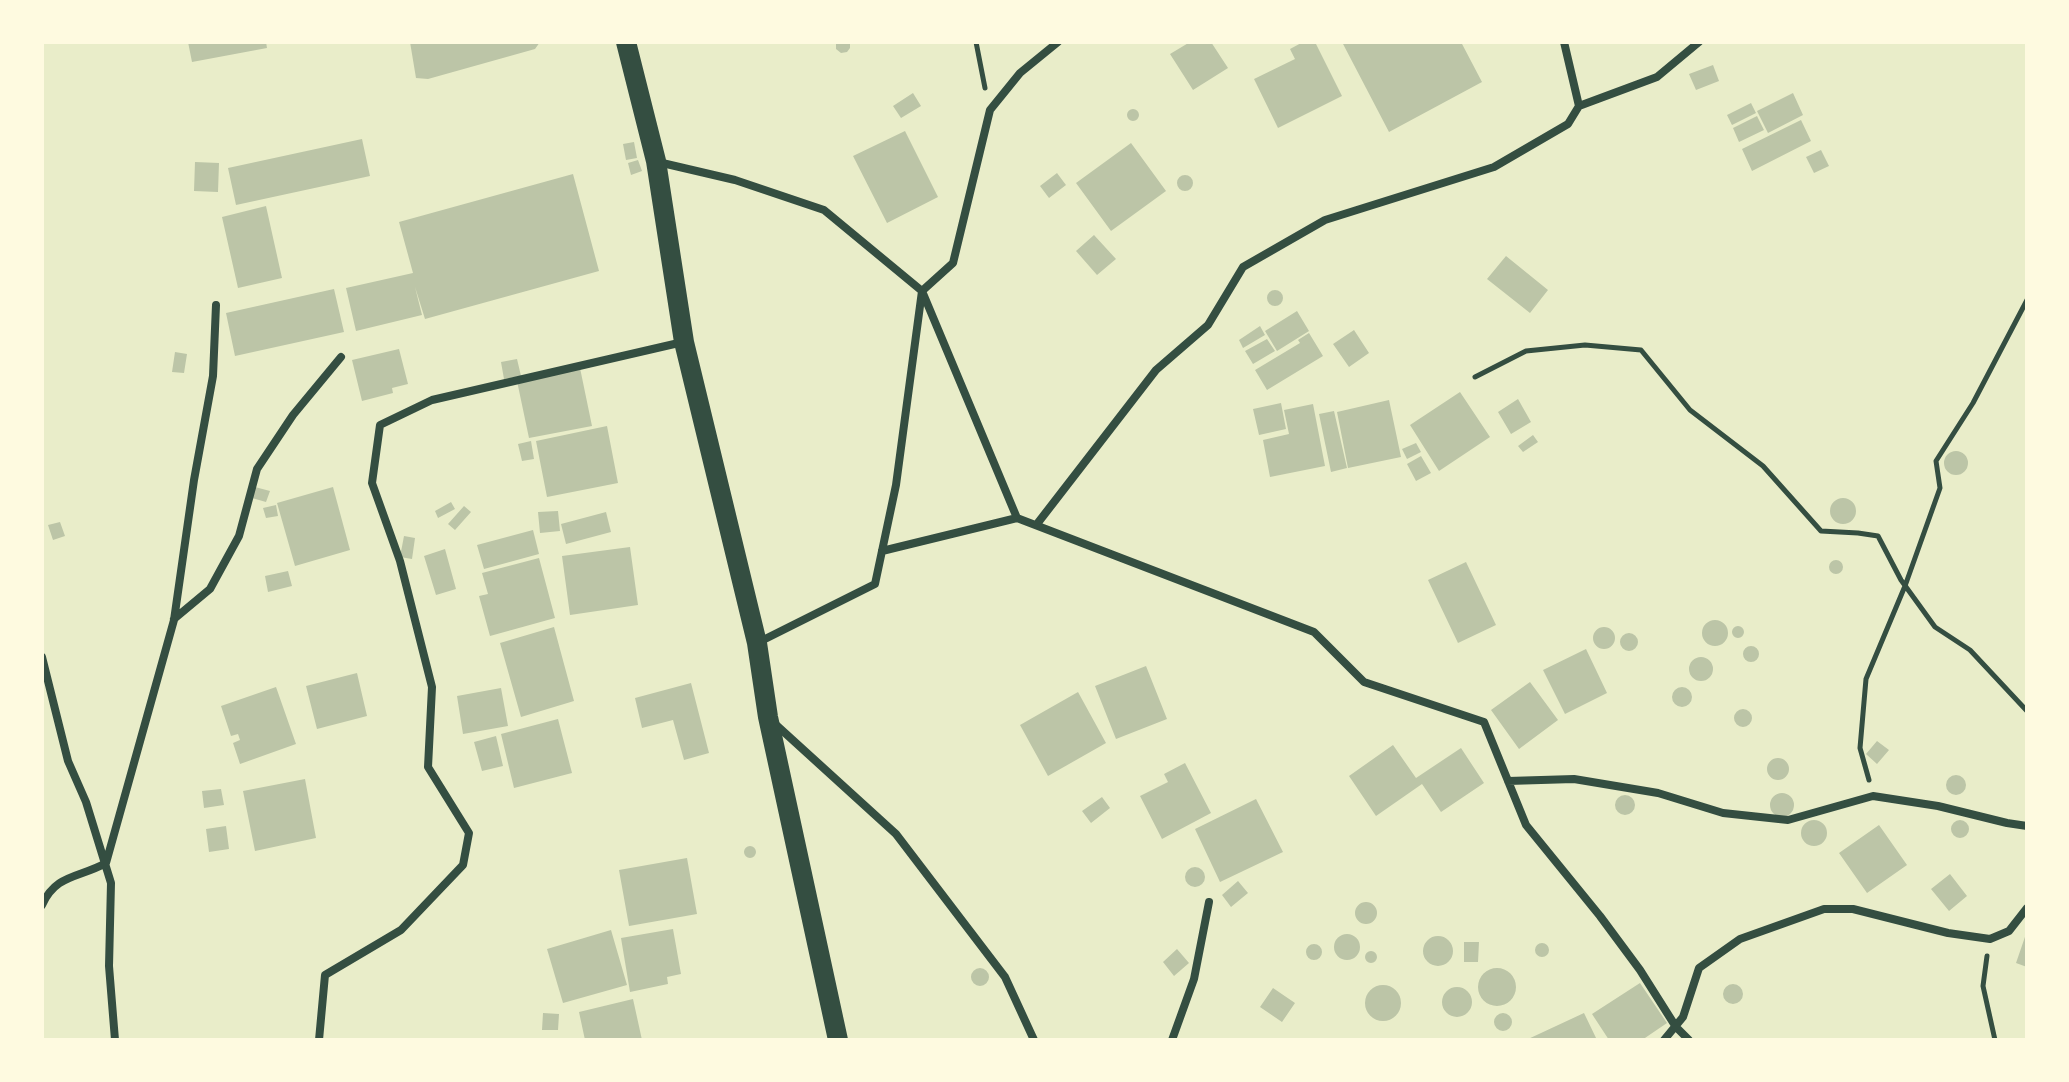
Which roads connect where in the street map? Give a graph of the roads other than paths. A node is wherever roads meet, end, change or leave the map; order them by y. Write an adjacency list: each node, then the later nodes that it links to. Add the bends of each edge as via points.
1 (626, 42): 6 (main road)
2 (1058, 42): 7 (street, via 1020,73 990,110 953,263)
3 (1564, 42): 5 (street)
4 (1699, 42): 5 (street, via 1657,77)
5 (1579, 106): 12 (street, via 1568,124 1494,167 1325,220 1243,267 1208,325 1156,370)
6 (656, 161): 7 (street, via 824,210); 9 (main road)
7 (922, 291): 11 (street); 13 (street)
8 (216, 305): 14 (street, via 213,376)
9 (684, 342): 15 (main road); 26 (street, via 432,400 380,425 372,483 400,561 432,687 428,767 469,833 463,865 401,930 325,975)
10 (341, 357): 14 (street, via 257,469 239,536 210,589)
11 (1017, 518): 12 (street); 13 (street)
12 (1037, 524): 18 (street, via 1314,632 1364,682 1484,722)
13 (882, 551): 15 (street, via 875,584)
14 (174, 620): 20 (street)
15 (757, 643): 17 (main road)
16 (42, 657): 20 (street, via 68,761)
17 (768, 717): 27 (main road); 28 (street, via 896,834 1005,977)
18 (1508, 781): 19 (street, via 1574,779 1658,793 1723,813 1788,820 1873,796); 24 (street, via 1526,825 1640,970)
19 (2027, 826)
20 (106, 863): 22 (street, via 64,880 49,890); 25 (street)
21 (1209, 902): 29 (street, via 1194,979)
22 (42, 905)
23 (2027, 908): 24 (street, via 2009,931 1990,939 1853,909 1824,909 1740,939 1699,968)
24 (1676, 1027): 30 (street); 31 (street)
25 (115, 1040)
26 (319, 1040)
27 (838, 1040)
28 (1034, 1040)
29 (1172, 1040)
30 (1664, 1040)
31 (1689, 1040)

